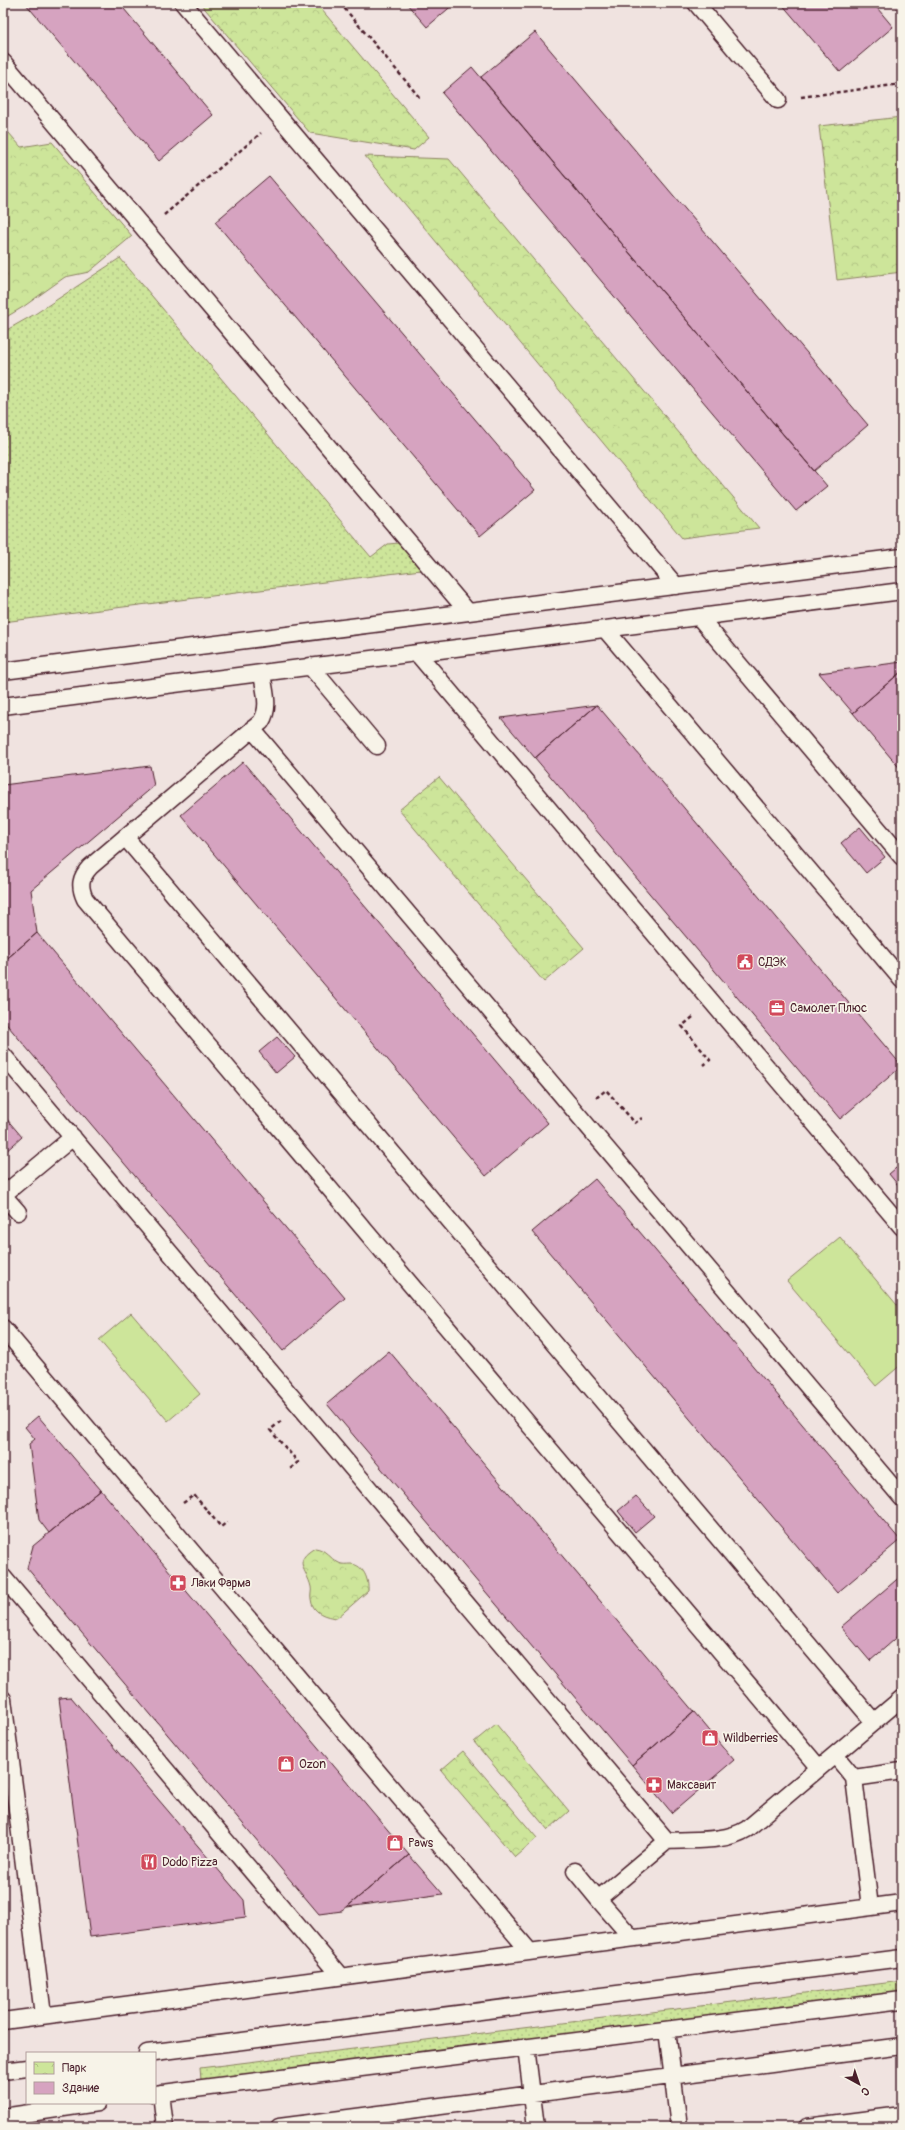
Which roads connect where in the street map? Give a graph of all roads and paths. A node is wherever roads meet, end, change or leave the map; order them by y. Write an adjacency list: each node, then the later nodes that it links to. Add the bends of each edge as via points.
1 (183, 3): 8 (lane)
2 (340, 3): 6 (path)
3 (696, 3): 7 (lane)
4 (3, 62): 9 (lane)
5 (902, 84): 7 (path)
6 (420, 98)
7 (778, 100)
8 (280, 117): 9 (path); 11 (lane)
9 (146, 231): 13 (lane)
10 (902, 557): 11 (lane)
11 (676, 586): 13 (lane)
12 (902, 591): 14 (lane)
13 (468, 612): 18 (lane)
14 (699, 617): 15 (lane); 24 (lane)
15 (605, 629): 16 (lane); 25 (lane)
16 (417, 653): 17 (lane); 34 (lane)
17 (310, 666): 19 (lane); 22 (lane)
18 (3, 671)
19 (262, 673): 20 (lane); 21 (lane, via 266,713 261,722)
20 (3, 706)
21 (252, 729): 23 (lane); 39 (lane)
22 (377, 746)
23 (125, 836): 44 (lane); 46 (lane, via 82,875 80,888 85,899)
24 (902, 857)
25 (902, 980)
26 (682, 1026): 28 (path, via 710,1060)
27 (3, 1055): 31 (lane)
28 (704, 1065)
29 (606, 1090): 30 (path, via 635,1124)
30 (642, 1118)
31 (73, 1137): 32 (lane); 49 (lane)
32 (3, 1195): 33 (lane)
33 (18, 1212)
34 (902, 1227)
35 (3, 1328): 55 (lane)
36 (270, 1430): 37 (path, via 298,1462)
37 (290, 1469)
38 (194, 1495): 40 (path, via 221,1527)
39 (902, 1498)
40 (227, 1522)
41 (3, 1577): 57 (lane)
42 (902, 1698): 44 (lane)
43 (3, 1699): 59 (lane)
44 (874, 1722): 45 (lane)
45 (835, 1755): 46 (lane); 48 (lane)
46 (819, 1768): 49 (lane, via 748,1829 737,1835)
47 (902, 1771): 48 (lane)
48 (854, 1778): 53 (lane)
49 (667, 1841): 51 (lane)
50 (575, 1871): 51 (lane)
51 (598, 1899): 54 (lane)
52 (902, 1903): 53 (lane)
53 (870, 1907): 54 (lane)
54 (632, 1938): 55 (lane)
55 (530, 1952): 57 (lane)
56 (902, 1958): 64 (lane)
57 (340, 1976): 59 (lane)
58 (902, 2000): 61 (lane)
59 (43, 2015): 60 (lane)
60 (3, 2021)
61 (667, 2030): 63 (lane); 67 (lane)
62 (902, 2046): 67 (lane)
63 (526, 2048): 68 (lane); 69 (lane)
64 (154, 2052)
65 (26, 2068): 66 (lane)
66 (3, 2071)
67 (672, 2076): 69 (lane); 76 (lane)
68 (158, 2094): 73 (lane)
69 (532, 2094): 74 (lane); 75 (lane)
70 (90, 2104): 72 (lane)
71 (902, 2115): 77 (lane)
72 (3, 2117)
73 (165, 2127)
74 (279, 2127)
75 (536, 2127)
76 (679, 2127)
77 (807, 2127)

